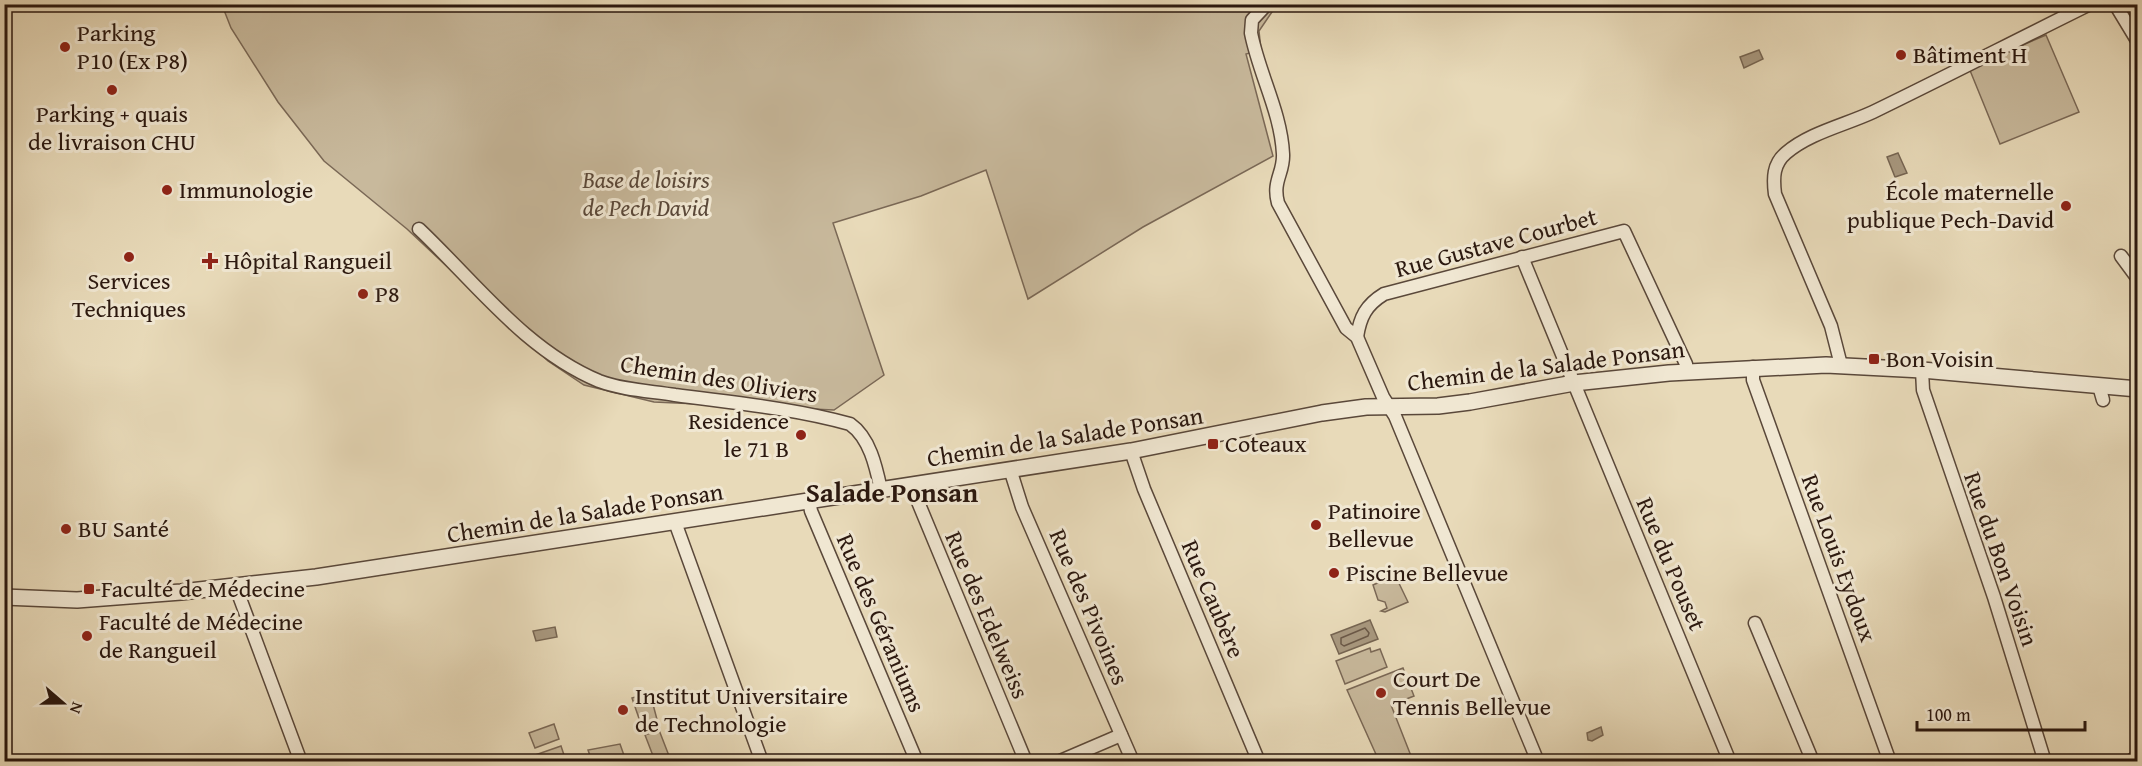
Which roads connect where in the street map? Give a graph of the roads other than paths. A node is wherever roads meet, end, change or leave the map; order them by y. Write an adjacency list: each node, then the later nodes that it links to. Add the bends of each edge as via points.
1 (1267, 4): 9 (street, via 1252,20 1251,33 1277,117 1283,155 1274,190 1346,328)
2 (2090, 4): 10 (street, via 1796,146 1777,164 1773,176 1775,194 1831,326)
3 (2115, 4): 4 (street)
4 (2138, 42)
5 (419, 230): 20 (street, Chemin des Oliviers, via 512,324 574,368 628,388 772,408 850,424 869,448)
6 (2121, 256): 8 (street)
7 (1522, 257): 9 (street, Rue Gustave Courbet, via 1384,294 1364,311); 13 (street, Rue Gustave Courbet, via 1624,231); 14 (street, Rue du Pouset)
8 (2138, 279)
9 (1357, 337): 16 (street)
10 (1841, 365): 11 (street, Chemin de la Salade Ponsan); 12 (street, Chemin de la Salade Ponsan)
11 (1753, 368): 13 (street, Chemin de la Salade Ponsan); 38 (street, Rue Louis Eydoux, via 1753,380)
12 (1922, 370): 15 (street, Chemin de la Salade Ponsan, via 2101,393); 39 (street, Rue du Bon Voisin, via 1926,401 1994,597)
13 (1687, 373): 14 (street, Chemin de la Salade Ponsan)
14 (1574, 383): 16 (street, Chemin de la Salade Ponsan, via 1470,402); 36 (street, Rue du Pouset)
15 (2138, 389)
16 (1389, 406): 17 (street, Chemin de la Salade Ponsan, via 1322,414); 35 (street)
17 (1131, 452): 18 (street, Chemin de la Salade Ponsan); 34 (street, Rue Caubère)
18 (1010, 469): 19 (street, Chemin de la Salade Ponsan); 26 (street, Rue des Pivoines, via 1022,507)
19 (911, 484): 20 (street, Chemin de la Salade Ponsan); 31 (street, Rue des Edelweiss)
20 (881, 490): 21 (street, Chemin de la Salade Ponsan)
21 (809, 500): 22 (street, Chemin de la Salade Ponsan); 30 (street, Rue des Géraniums)
22 (675, 522): 23 (street, Chemin de la Salade Ponsan, via 316,577); 29 (street)
23 (235, 585): 24 (street, Chemin de la Salade Ponsan, via 77,600); 28 (street)
24 (4, 597)
25 (1755, 623): 37 (street)
26 (1121, 735): 32 (street); 33 (street, Rue des Pivoines)
27 (2138, 756): 40 (street)
28 (301, 762)
29 (762, 762)
30 (917, 762)
31 (1026, 762)
32 (1058, 762)
33 (1132, 762)
34 (1259, 762)
35 (1538, 762)
36 (1730, 762)
37 (1813, 762)
38 (1890, 762)
39 (2045, 762)
40 (2129, 762)

